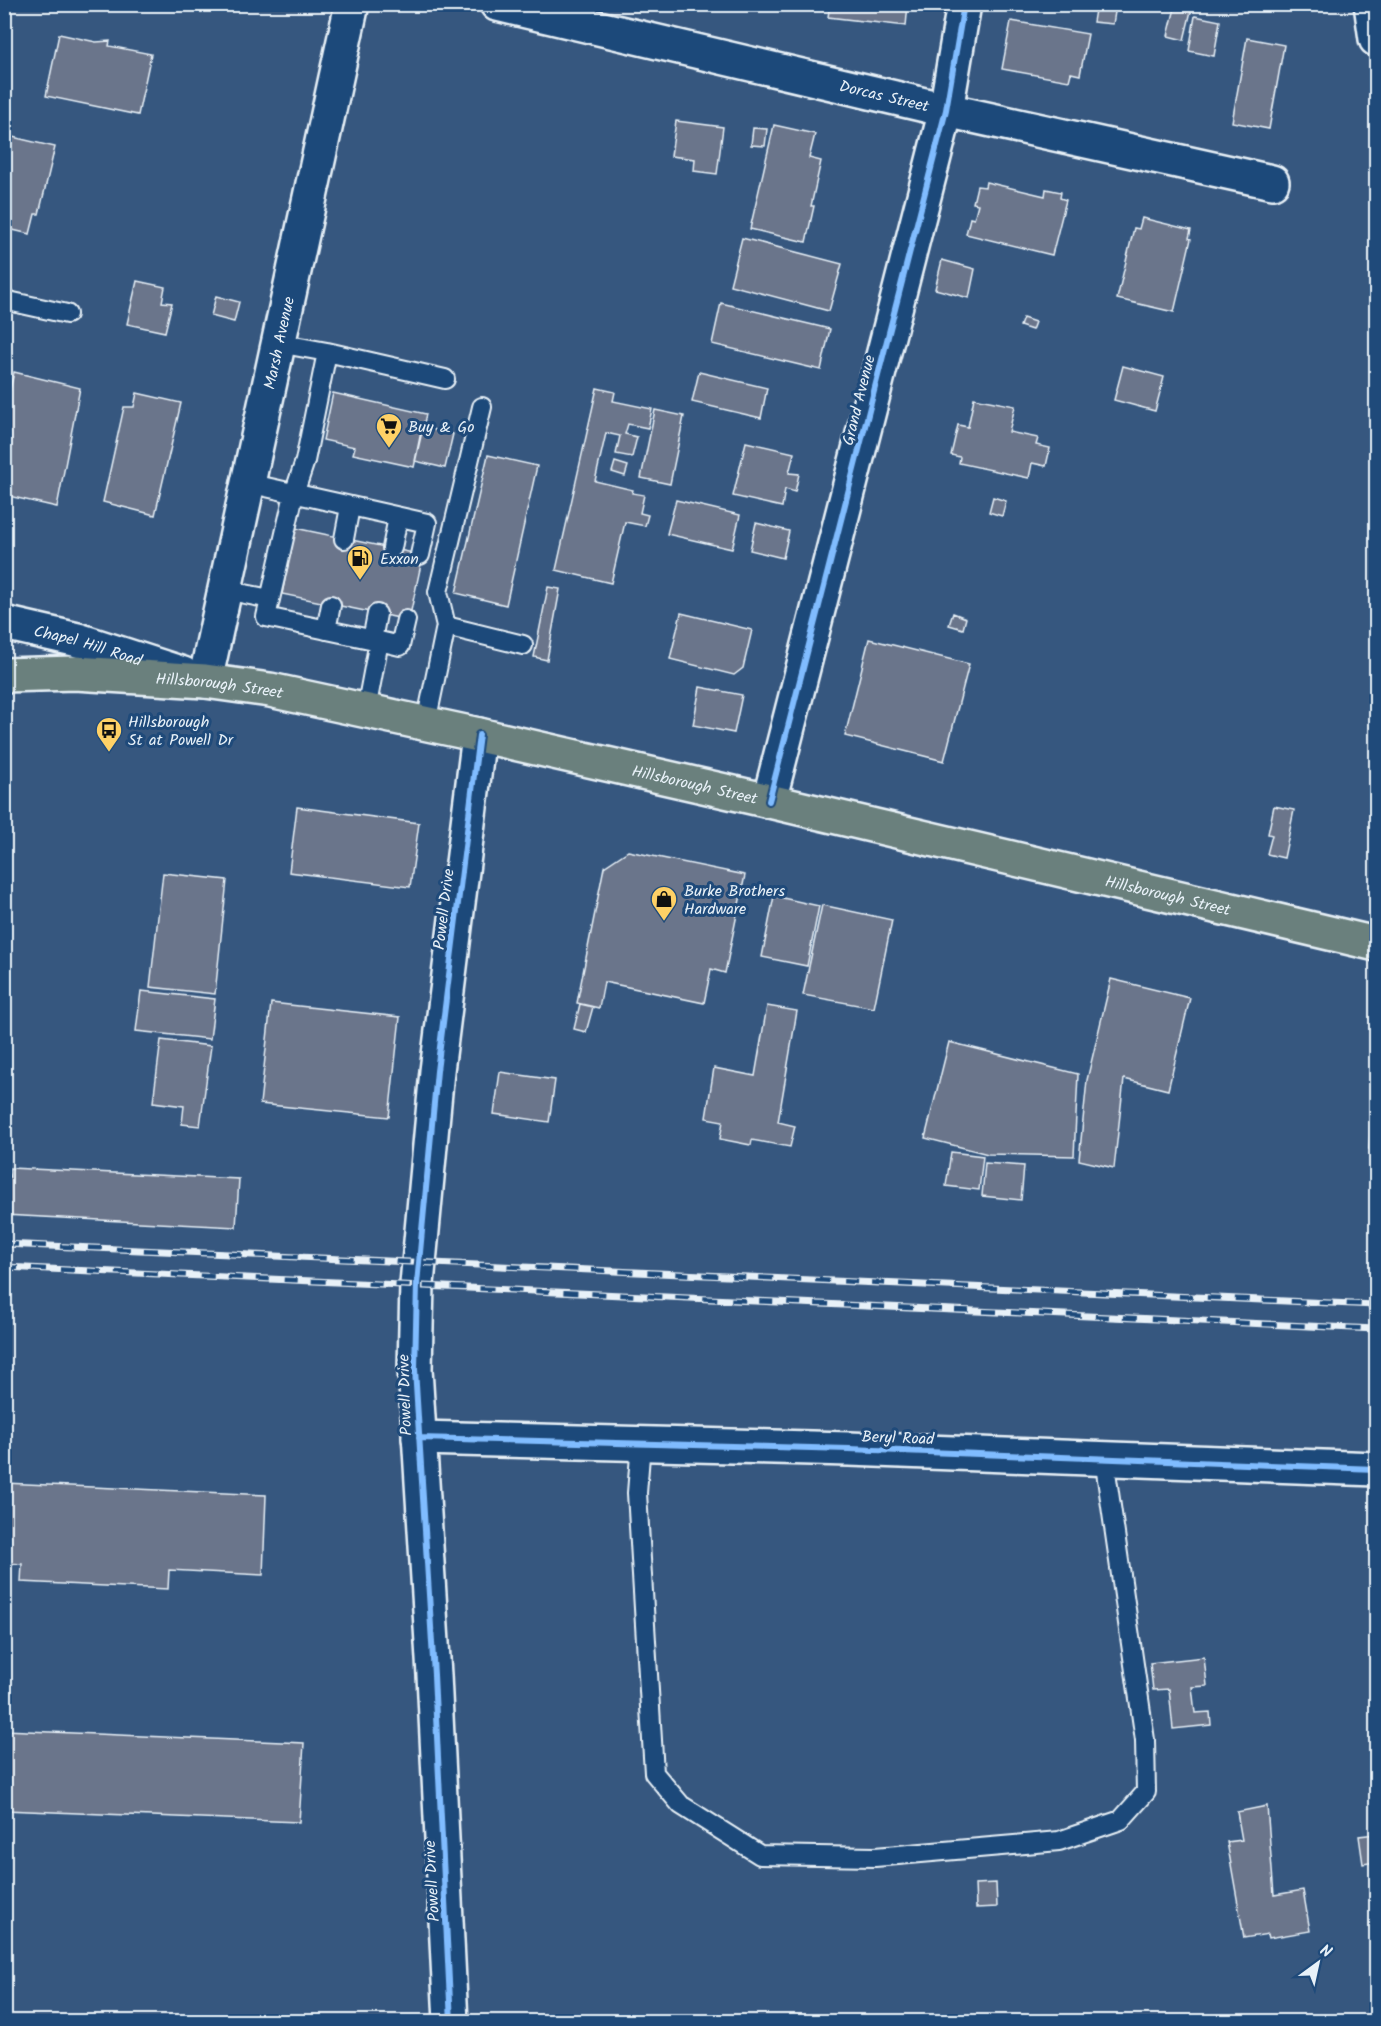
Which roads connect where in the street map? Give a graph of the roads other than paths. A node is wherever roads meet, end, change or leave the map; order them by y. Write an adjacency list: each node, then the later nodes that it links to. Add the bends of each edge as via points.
1 (352, 4): 10 (street, Marsh Avenue)
2 (497, 4): 6 (street, Dorcas Street)
3 (964, 4): 6 (street, Grand Avenue)
4 (1371, 4): 5 (street)
5 (1377, 39)
6 (946, 110): 7 (street, Dorcas Street); 36 (street, Grand Avenue)
7 (1272, 182)
8 (4, 300): 9 (lane)
9 (67, 314)
10 (278, 343): 11 (lane); 14 (street, Marsh Avenue)
11 (327, 352): 12 (lane); 15 (lane, via 305,461)
12 (445, 379)
13 (482, 407): 27 (lane, via 438,592)
14 (248, 483): 15 (lane); 21 (street, Marsh Avenue)
15 (294, 494): 16 (lane); 22 (lane)
16 (351, 507): 17 (lane); 18 (lane)
17 (399, 517): 19 (lane); 20 (lane, via 427,523)
18 (344, 539)
19 (392, 548)
20 (420, 555)
21 (225, 590): 22 (lane); 32 (street, Marsh Avenue)
22 (270, 599): 28 (lane, via 266,617)
23 (331, 604): 28 (lane)
24 (377, 614): 29 (lane)
25 (406, 620): 29 (lane, via 400,646)
26 (4, 623): 32 (street, Chapel Hill Road, via 78,640)
27 (446, 626): 30 (lane); 34 (lane)
28 (326, 630): 29 (lane)
29 (376, 641): 33 (lane)
30 (523, 645)
31 (4, 675): 32 (main road, Hillsborough Street, via 75,673)
32 (205, 681): 33 (main road, Hillsborough Street)
33 (366, 710): 34 (main road, Hillsborough Street)
34 (426, 723): 35 (main road, Hillsborough Street)
35 (479, 735): 36 (main road, Hillsborough Street); 38 (street, Powell Drive, via 423,1209 417,1284)
36 (769, 801): 37 (main road, Hillsborough Street)
37 (1377, 944)
38 (419, 1438): 39 (street, Beryl Road); 42 (street, Powell Drive)
39 (641, 1443): 40 (street, Beryl Road); 40 (lane, via 637,1493 654,1773 681,1805 760,1855 875,1857 1059,1841 1121,1820 1146,1792 1146,1740)
40 (1104, 1458): 41 (street, Beryl Road)
41 (1377, 1469)
42 (451, 2022)

